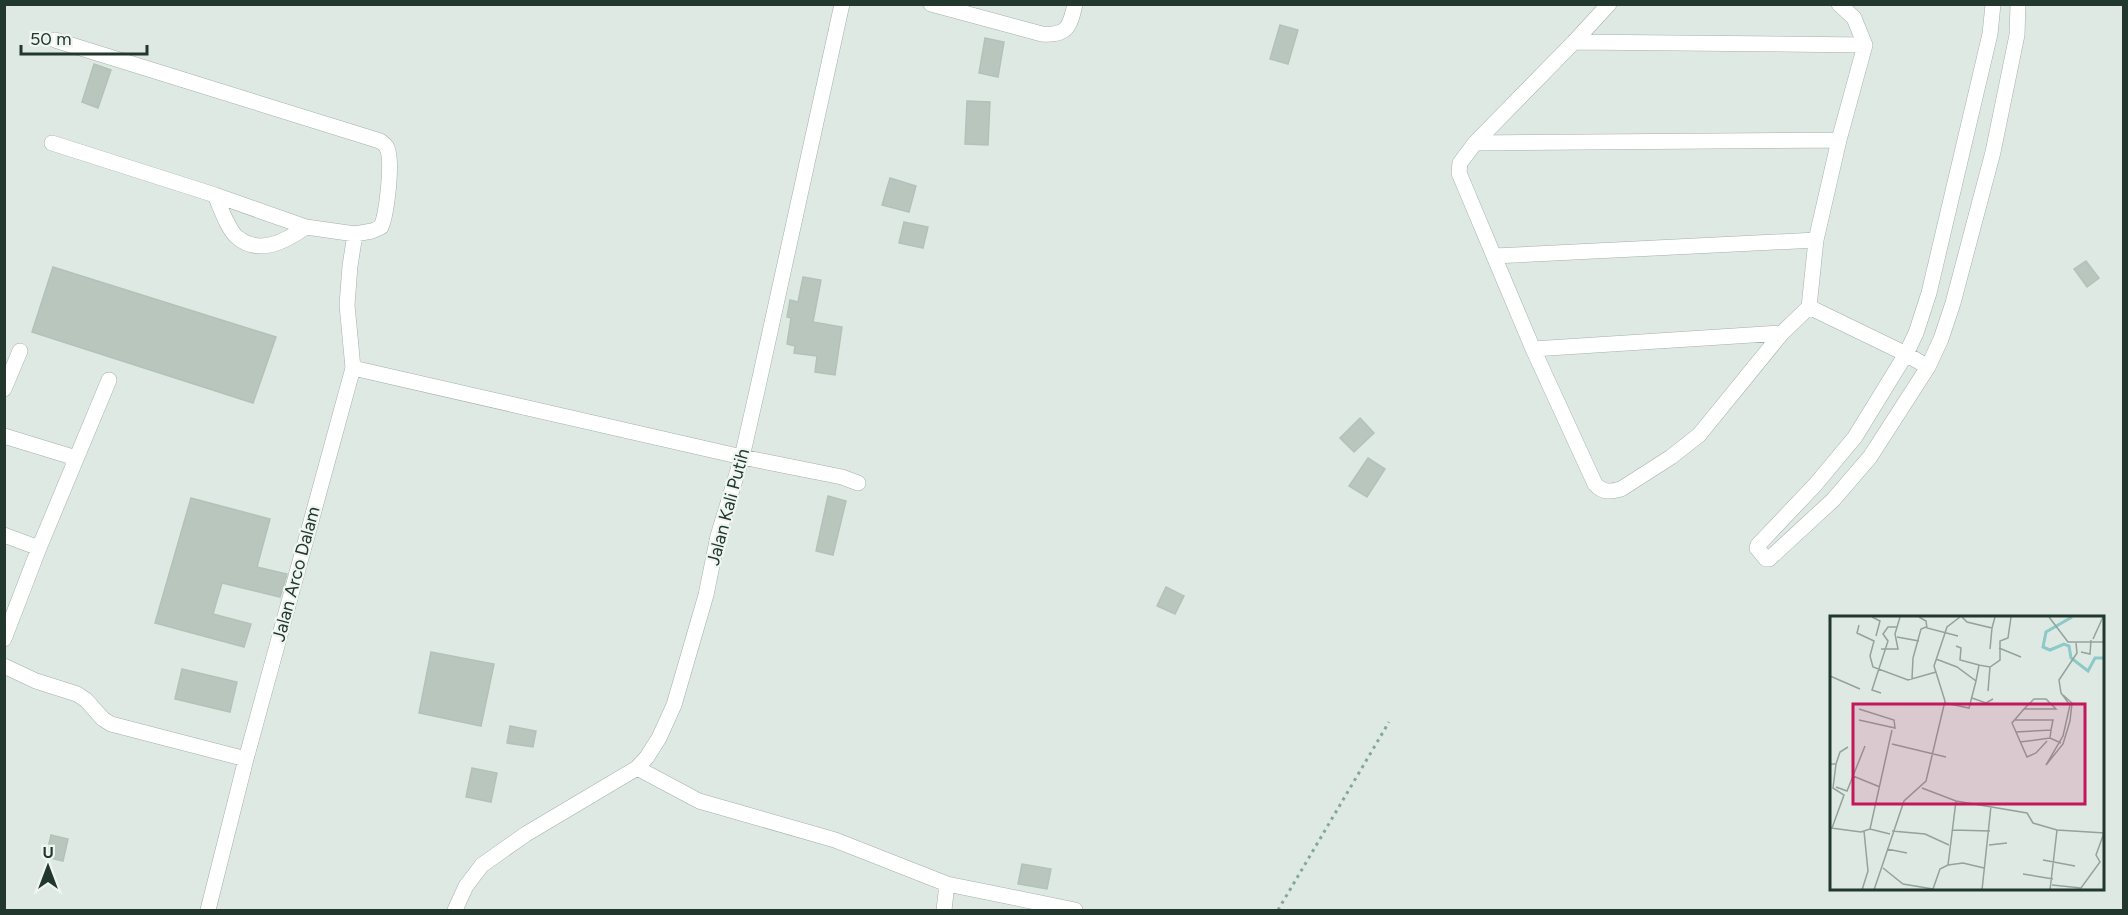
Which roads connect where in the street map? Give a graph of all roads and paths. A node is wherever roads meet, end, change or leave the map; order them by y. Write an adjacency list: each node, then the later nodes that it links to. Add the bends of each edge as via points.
1 (842, 4): 29 (street, Jalan Kali Putih)
2 (931, 4): 3 (street, via 1057,35 1066,30)
3 (1075, 4)
4 (1609, 4): 9 (street)
5 (1839, 4): 10 (street, via 1854,18)
6 (1994, 4): 23 (street, via 1929,293)
7 (2018, 4): 24 (street, via 2017,35 1993,152 1953,303)
8 (55, 40): 16 (street, via 380,141 387,147 390,160 385,217 381,227)
9 (1574, 42): 10 (street); 13 (street)
10 (1865, 45): 11 (street)
11 (1839, 140): 13 (street); 17 (street)
12 (52, 143): 14 (street)
13 (1475, 143): 18 (street, via 1460,163 1459,173)
14 (215, 195): 15 (street); 15 (street, via 236,237 256,246 291,238)
15 (306, 227): 16 (street)
16 (355, 234): 25 (street, Jalan Arco Dalam, via 348,294)
17 (1816, 240): 18 (street); 19 (street)
18 (1494, 256): 21 (street)
19 (1809, 307): 20 (street); 23 (street)
20 (1782, 333): 21 (street); 21 (street, via 1699,435 1671,457 1611,492 1595,484)
21 (1533, 349)
22 (20, 351): 27 (street)
23 (1906, 354): 24 (street); 24 (street, via 1855,437 1758,545 1766,559 1833,500 1870,457)
24 (1928, 367)
25 (353, 368): 29 (street); 37 (street, Jalan Arco Dalam)
26 (109, 381): 30 (street)
27 (4, 389)
28 (4, 436): 30 (street)
29 (742, 457): 31 (street); 38 (street, Jalan Kali Putih, via 674,705 659,738)
30 (76, 458): 33 (street)
31 (858, 483)
32 (4, 535): 33 (street)
33 (39, 548): 34 (street)
34 (5, 635)
35 (4, 666): 37 (street, via 77,694 111,724)
36 (1389, 723): 44 (path)
37 (246, 759): 40 (street, Jalan Arco Dalam)
38 (637, 768): 39 (street, via 699,801 835,840); 41 (street, Jalan Kali Putih, via 526,834 482,866)
39 (947, 884): 42 (street); 43 (street)
40 (207, 910)
41 (455, 910)
42 (944, 910)
43 (1075, 910)
44 (1278, 910)

